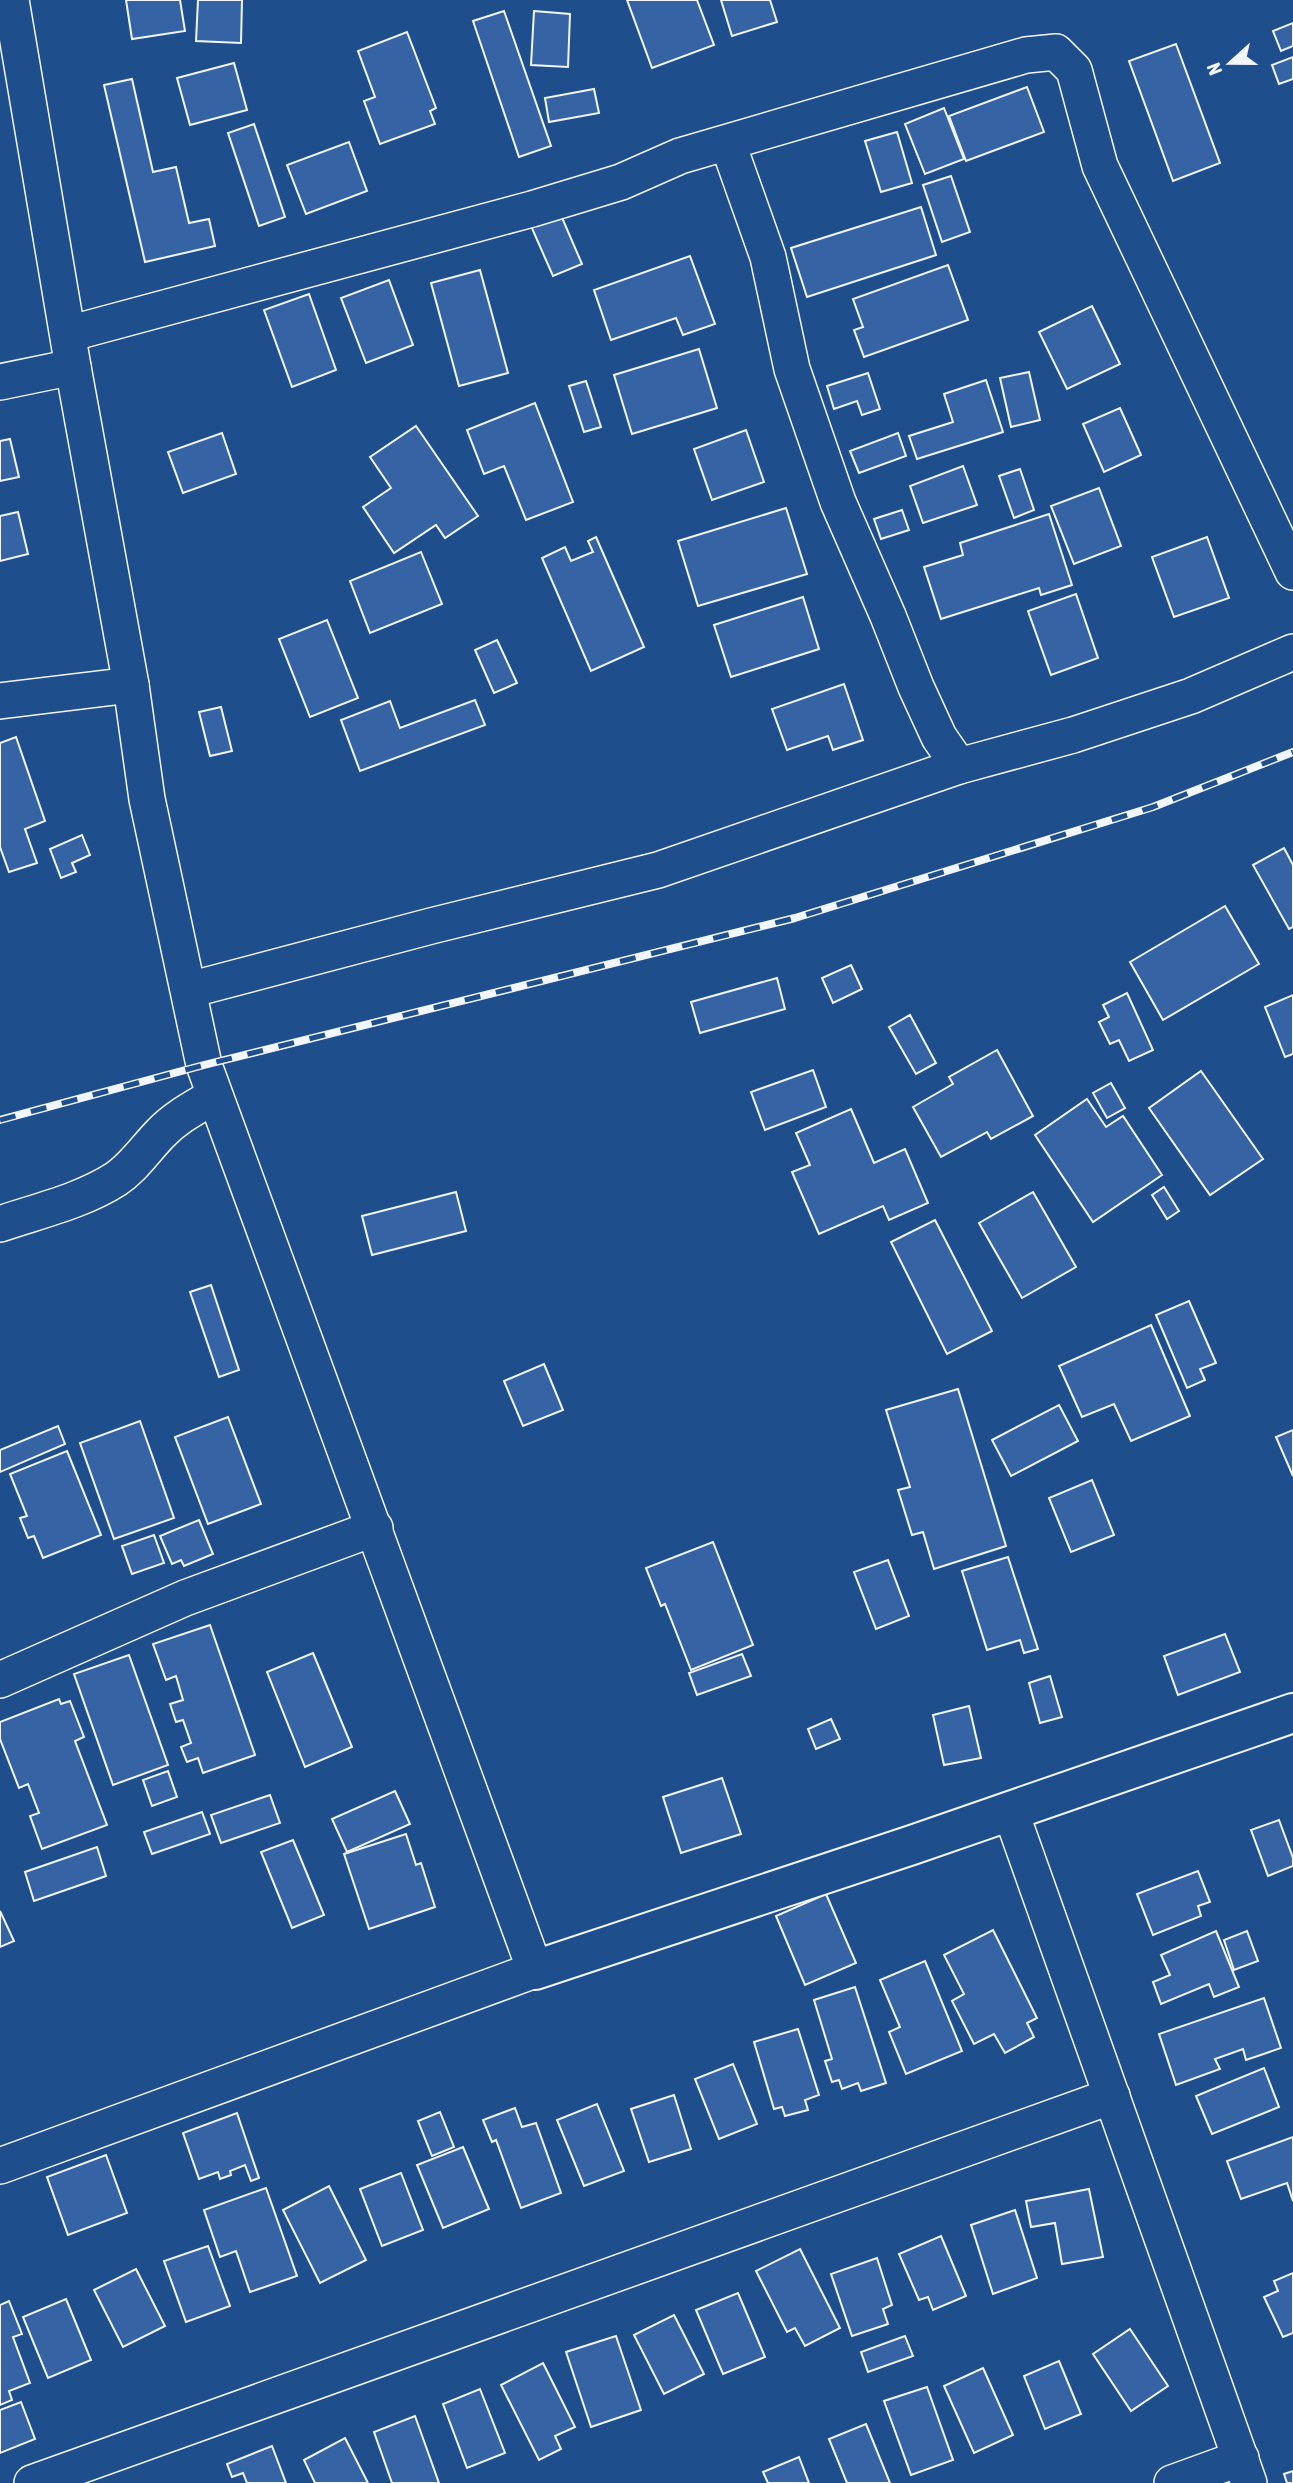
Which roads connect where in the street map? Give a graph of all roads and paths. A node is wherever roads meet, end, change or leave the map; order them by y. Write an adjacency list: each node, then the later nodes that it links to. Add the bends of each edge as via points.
1 (11, 0): 3 (street)
2 (728, 144): 3 (street, via 680,156 621,182); 5 (street, via 1013,59 1056,52 1074,69 1100,166); 9 (street, via 768,257 792,369 838,502 916,687 939,737)
3 (70, 350): 4 (street); 7 (street)
4 (0, 382)
5 (1293, 572)
6 (1293, 652): 9 (street, via 1191,696)
7 (131, 685): 8 (street); 10 (street, via 152,826)
8 (0, 701)
9 (959, 766): 10 (street, via 658,870)
10 (189, 990): 11 (street)
11 (214, 1096): 12 (street, via 178,1118 135,1163 100,1189); 13 (street)
12 (0, 1224)
13 (375, 1528): 14 (street, via 185,1598); 17 (street)
14 (0, 1680)
15 (1293, 1713): 16 (street)
16 (1010, 1810): 17 (street); 18 (street)
17 (535, 1970): 19 (street)
18 (1112, 2096): 20 (street); 21 (street)
19 (0, 2166)
20 (1245, 2471): 22 (street)
21 (32, 2483)
22 (1172, 2483)

